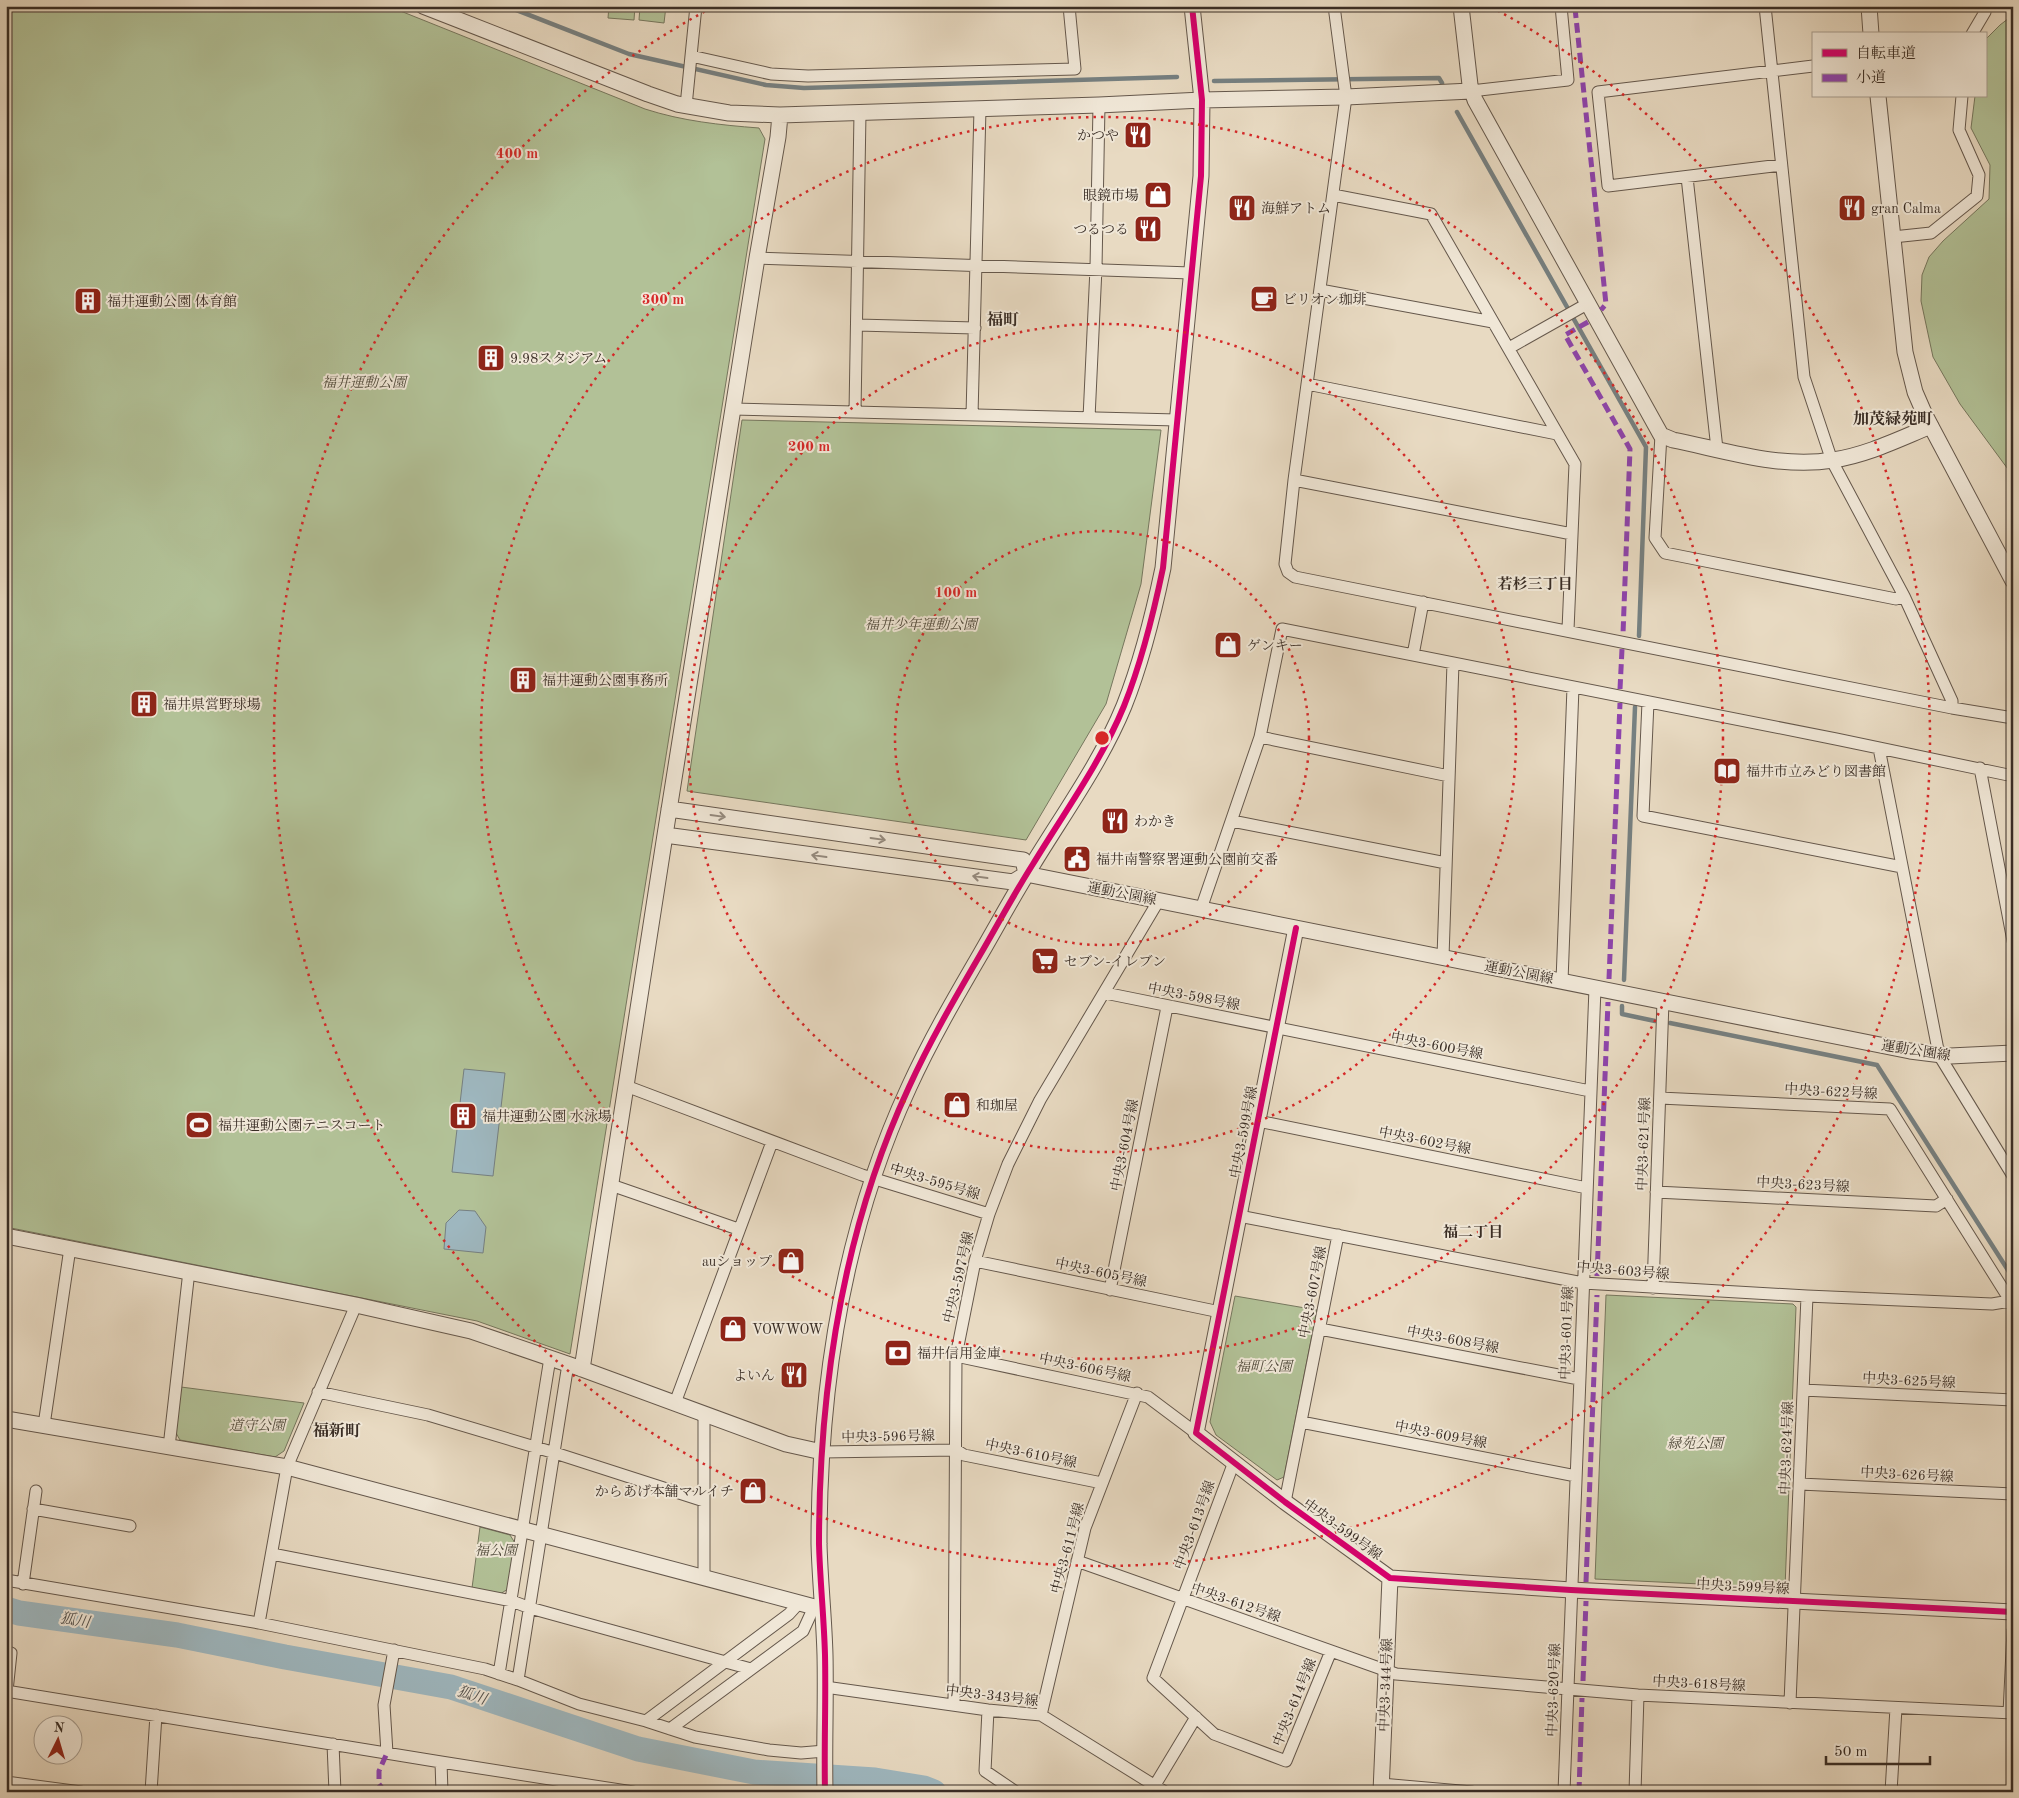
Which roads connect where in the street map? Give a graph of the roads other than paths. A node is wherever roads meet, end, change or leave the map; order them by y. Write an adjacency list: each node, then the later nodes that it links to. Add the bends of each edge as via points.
1 (423, 6): 22 (street)
2 (696, 6): 13 (street)
3 (1069, 6): 13 (street, via 1075,69 808,76 771,74)
4 (1192, 6): 20 (street)
5 (1334, 6): 17 (street)
6 (1461, 6): 16 (street)
7 (1561, 6): 16 (street, via 1568,80)
8 (1764, 6): 15 (street)
9 (1869, 6): 11 (street)
10 (1986, 6): 12 (street)
11 (1872, 32)
12 (1973, 32)
13 (691, 58): 22 (street)
14 (1812, 66): 15 (street)
15 (1772, 71): 26 (street); 27 (street, via 1598,92 1608,186)
16 (1471, 91): 17 (street); 36 (street)
17 (1346, 92): 20 (street); 28 (street)
18 (1878, 98): 29 (street)
19 (1962, 98): 29 (street, via 1959,130 1979,175 1977,196 1931,233)
20 (1202, 100): 21 (street); 34 (street, via 1201,176)
21 (1099, 105): 23 (street); 33 (street)
22 (686, 106): 25 (street, via 729,113)
23 (980, 109): 24 (street); 32 (street)
24 (860, 113): 25 (street); 31 (street)
25 (780, 115): 30 (street)
26 (1781, 165): 27 (street); 51 (street, via 1804,377)
27 (1687, 177): 50 (street)
28 (1333, 195): 35 (street); 37 (street, via 1431,214)
29 (1893, 237): 47 (street, via 1905,352 1915,392)
30 (757, 258): 31 (street); 42 (street)
31 (858, 262): 32 (street); 38 (street)
32 (977, 264): 33 (street); 39 (street)
33 (1096, 268): 34 (street); 45 (street)
34 (1191, 273): 46 (street)
35 (1320, 290): 37 (street); 41 (street)
36 (1583, 306): 40 (street); 49 (street)
37 (1493, 322): 40 (street)
38 (857, 325): 39 (street); 43 (street)
39 (975, 328): 44 (street)
40 (1509, 348): 48 (street)
41 (1307, 384): 48 (street); 52 (street)
42 (733, 409): 43 (street); 69 (street)
43 (855, 412): 44 (street)
44 (972, 415): 45 (street)
45 (1089, 418): 46 (street)
46 (1177, 420): 74 (street, via 1162,568 1149,636 1109,739)
47 (1931, 426): 51 (street, via 1866,452); 54 (street)
48 (1557, 434): 53 (street, via 1574,464)
49 (1662, 435): 50 (street); 55 (street, via 1655,538 1665,552 1896,599)
50 (1717, 449): 51 (street, via 1793,462)
51 (1832, 461): 55 (street)
52 (1294, 480): 53 (street); 56 (street, via 1285,564 1288,572 1295,577)
53 (1572, 534): 57 (street)
54 (2013, 581)
55 (1904, 596): 62 (street, via 1952,701)
56 (1423, 602): 57 (street); 58 (street)
57 (1568, 630): 62 (street)
58 (1414, 655): 59 (street); 64 (street, via 1282,629)
59 (1454, 663): 60 (street); 67 (street)
60 (1573, 686): 61 (street); 80 (street)
61 (1648, 702): 65 (street); 73 (street, via 1643,816)
62 (1952, 708): 63 (street)
63 (2013, 718)
64 (1260, 737): 67 (street); 70 (street)
65 (1879, 748): 66 (street); 73 (street)
66 (1980, 768): 68 (street); 78 (street)
67 (1449, 776): 72 (street)
68 (2013, 776)
69 (669, 809): 71 (street); 74 (street, one-way to 74, via 1023,860)
70 (1232, 821): 72 (street); 76 (street)
71 (665, 835): 74 (street, one-way to 71, via 1014,882); 88 (street)
72 (1446, 863): 79 (street)
73 (1902, 868): 87 (street)
74 (1026, 874): 75 (street, 運動公園線); 94 (street, via 913,1079)
75 (1159, 900): 76 (street, 運動公園線); 82 (street, 中央3-597号線)
76 (1201, 909): 77 (street, 運動公園線)
77 (1296, 928): 79 (street, 運動公園線); 85 (street, 中央3-599号線)
78 (2013, 942)
79 (1443, 957): 80 (street, 運動公園線)
80 (1562, 981): 81 (street, 運動公園線)
81 (1595, 988): 83 (street, 運動公園線); 89 (street, 中央3-601号線)
82 (1105, 993): 84 (street, 中央3-598号線); 99 (street, 中央3-597号線, via 1040,1100 1008,1164)
83 (1663, 1001): 87 (street, 運動公園線); 90 (street, 中央3-621号線)
84 (1167, 1007): 85 (street, 中央3-598号線); 109 (street, 中央3-604号線)
85 (1277, 1028): 89 (street, 中央3-600号線); 91 (street, 中央3-599号線)
86 (2013, 1053): 87 (street, 運動公園線)
87 (1939, 1055): 93 (street)
88 (626, 1086): 92 (street, 中央3-595号線); 95 (street)
89 (1590, 1091): 96 (street, 中央3-601号線)
90 (1660, 1098): 97 (street, 中央3-621号線); 98 (street, 中央3-622号線, via 1890,1109)
91 (1258, 1121): 96 (street, 中央3-602号線); 100 (street, 中央3-599号線)
92 (772, 1142): 94 (street, 中央3-595号線); 101 (street)
93 (2013, 1176)
94 (872, 1177): 99 (street, 中央3-595号線); 132 (street, via 838,1321 828,1376)
95 (611, 1185): 101 (street); 117 (street)
96 (1587, 1188): 107 (street, 中央3-601号線)
97 (1656, 1192): 98 (street, 中央3-623号線, via 1936,1206); 108 (street, 中央3-621号線)
98 (1947, 1199): 111 (street, 中央3-622号線)
99 (989, 1214): 105 (street, 中央3-597号線)
100 (1239, 1216): 102 (street, 中央3-603号線); 113 (street, 中央3-599号線)
101 (738, 1230): 123 (street)
102 (1338, 1235): 107 (street, 中央3-603号線); 114 (street, 中央3-607号線)
103 (6, 1236): 104 (street)
104 (70, 1248): 106 (street); 127 (street)
105 (975, 1261): 109 (street, 中央3-605号線); 115 (street, 中央3-597号線)
106 (189, 1271): 112 (street); 129 (street)
107 (1583, 1283): 108 (street, 中央3-603号線); 118 (street, 中央3-601号線)
108 (1653, 1288): 110 (street, 中央3-603号線)
109 (1110, 1290): 113 (street, 中央3-605号線)
110 (1807, 1296): 111 (street, 中央3-603号線); 119 (street, 中央3-624号線)
111 (2011, 1303)
112 (356, 1305): 116 (street, via 471,1332); 120 (street)
113 (1220, 1312): 128 (street, 中央3-599号線)
114 (1320, 1329): 118 (street, 中央3-608号線); 126 (street, 中央3-607号線)
115 (956, 1356): 121 (street, 中央3-606号線); 131 (street, 中央3-597号線)
116 (550, 1358): 117 (street); 130 (street)
117 (575, 1367): 123 (street); 133 (street)
118 (1579, 1379): 136 (street, 中央3-601号線)
119 (1803, 1390): 122 (street, 中央3-625号線); 138 (street, 中央3-624号線)
120 (318, 1392): 130 (street, via 428,1415); 135 (street)
121 (1137, 1393): 128 (street, 中央3-606号線, via 1148,1397); 137 (street, 中央3-611号線)
122 (2013, 1400)
123 (675, 1403): 124 (street)
124 (704, 1413): 132 (street, via 786,1444); 141 (street)
125 (6, 1419): 127 (street)
126 (1301, 1422): 136 (street, 中央3-609号線); 142 (street, 中央3-607号線)
127 (44, 1425): 129 (street)
128 (1196, 1433): 134 (street, 中央3-599号線)
129 (169, 1447): 135 (street)
130 (536, 1448): 133 (street); 145 (street)
131 (956, 1450): 132 (street, 中央3-596号線); 137 (street, 中央3-610号線, via 964,1455); 176 (street, 中央3-597号線)
132 (822, 1452): 159 (street)
133 (555, 1453): 141 (street); 146 (street)
134 (1234, 1462): 142 (street, 中央3-599号線); 154 (street, 中央3-613号線)
135 (287, 1467): 145 (street); 147 (street)
136 (1576, 1476): 153 (street, 中央3-601号線)
137 (1102, 1483): 148 (street, 中央3-611号線)
138 (1800, 1484): 140 (street, 中央3-626号線); 156 (street, 中央3-624号線)
139 (36, 1491): 143 (street)
140 (2013, 1494)
141 (704, 1502): 149 (street)
142 (1286, 1502): 150 (street, 中央3-599号線)
143 (34, 1508): 144 (street); 152 (street)
144 (130, 1526)
145 (522, 1530): 146 (street); 155 (street)
146 (542, 1535): 149 (street); 158 (street)
147 (272, 1554): 155 (street); 161 (street)
148 (1077, 1561): 154 (street, 中央3-612号線); 181 (street, 中央3-611号線)
149 (704, 1578): 157 (street)
150 (1390, 1578): 153 (street, 中央3-599号線); 168 (street, 中央3-344号線)
151 (6, 1580): 152 (street)
152 (23, 1584): 161 (street)
153 (1571, 1590): 156 (street, 中央3-599号線); 172 (street, 中央3-620号線)
154 (1182, 1599): 164 (street, 中央3-612号線); 182 (street, 中央3-614号線, via 1153,1678)
155 (512, 1601): 158 (street); 169 (street)
156 (1795, 1601): 160 (street, 中央3-599号線); 175 (street, 中央3-624号線)
157 (799, 1603): 159 (street); 166 (street, via 789,1614)
158 (530, 1608): 166 (street); 170 (street)
159 (818, 1608): 167 (street, via 803,1631); 171 (street)
160 (2013, 1612)
161 (259, 1623): 165 (street)
162 (2013, 1630): 179 (street)
163 (6, 1651): 173 (street, via 11,1653)
164 (1331, 1651): 168 (street, 中央3-612号線); 182 (street, 中央3-614号線, via 1286,1761 1214,1734)
165 (393, 1653): 169 (street); 186 (street, via 384,1705)
166 (724, 1661): 167 (street); 183 (street)
167 (751, 1669): 184 (street)
168 (1385, 1670): 172 (street, 中央3-618号線, via 1396,1674); 190 (street, 中央3-344号線)
169 (499, 1674): 170 (street)
170 (518, 1680): 183 (street, via 579,1704)
171 (825, 1687): 176 (street, 中央3-343号線); 187 (street)
172 (1568, 1688): 174 (street, 中央3-618号線); 202 (street, 中央3-620号線)
173 (6, 1691): 180 (street)
174 (1638, 1694): 175 (street, 中央3-618号線); 203 (street)
175 (1790, 1703): 177 (street, 中央3-618号線)
176 (954, 1705): 178 (street, 中央3-343号線)
177 (1896, 1708): 179 (street, 中央3-618号線); 205 (street)
178 (988, 1710): 181 (street, 中央3-343号線); 199 (street, via 985,1771)
179 (2011, 1713)
180 (156, 1715): 185 (street); 195 (street)
181 (1041, 1715): 192 (street, 中央3-343号線)
182 (1196, 1717): 192 (street)
183 (646, 1721): 184 (street)
184 (670, 1729): 187 (street, via 694,1737 761,1749)
185 (333, 1744): 186 (street); 196 (street)
186 (387, 1753): 188 (street)
187 (824, 1753): 193 (street)
188 (441, 1762): 191 (street); 197 (street)
189 (6, 1782): 194 (street)
190 (1381, 1788): 201 (street)
191 (596, 1789): 198 (street)
192 (1153, 1789): 200 (street, 中央3-343号線)
193 (825, 1790)
194 (81, 1792)
195 (151, 1792)
196 (335, 1792)
197 (442, 1792)
198 (633, 1792)
199 (1016, 1792)
200 (1165, 1792)
201 (1472, 1792)
202 (1564, 1792)
203 (1635, 1792): 204 (street)
204 (1639, 1792)
205 (1891, 1792)

